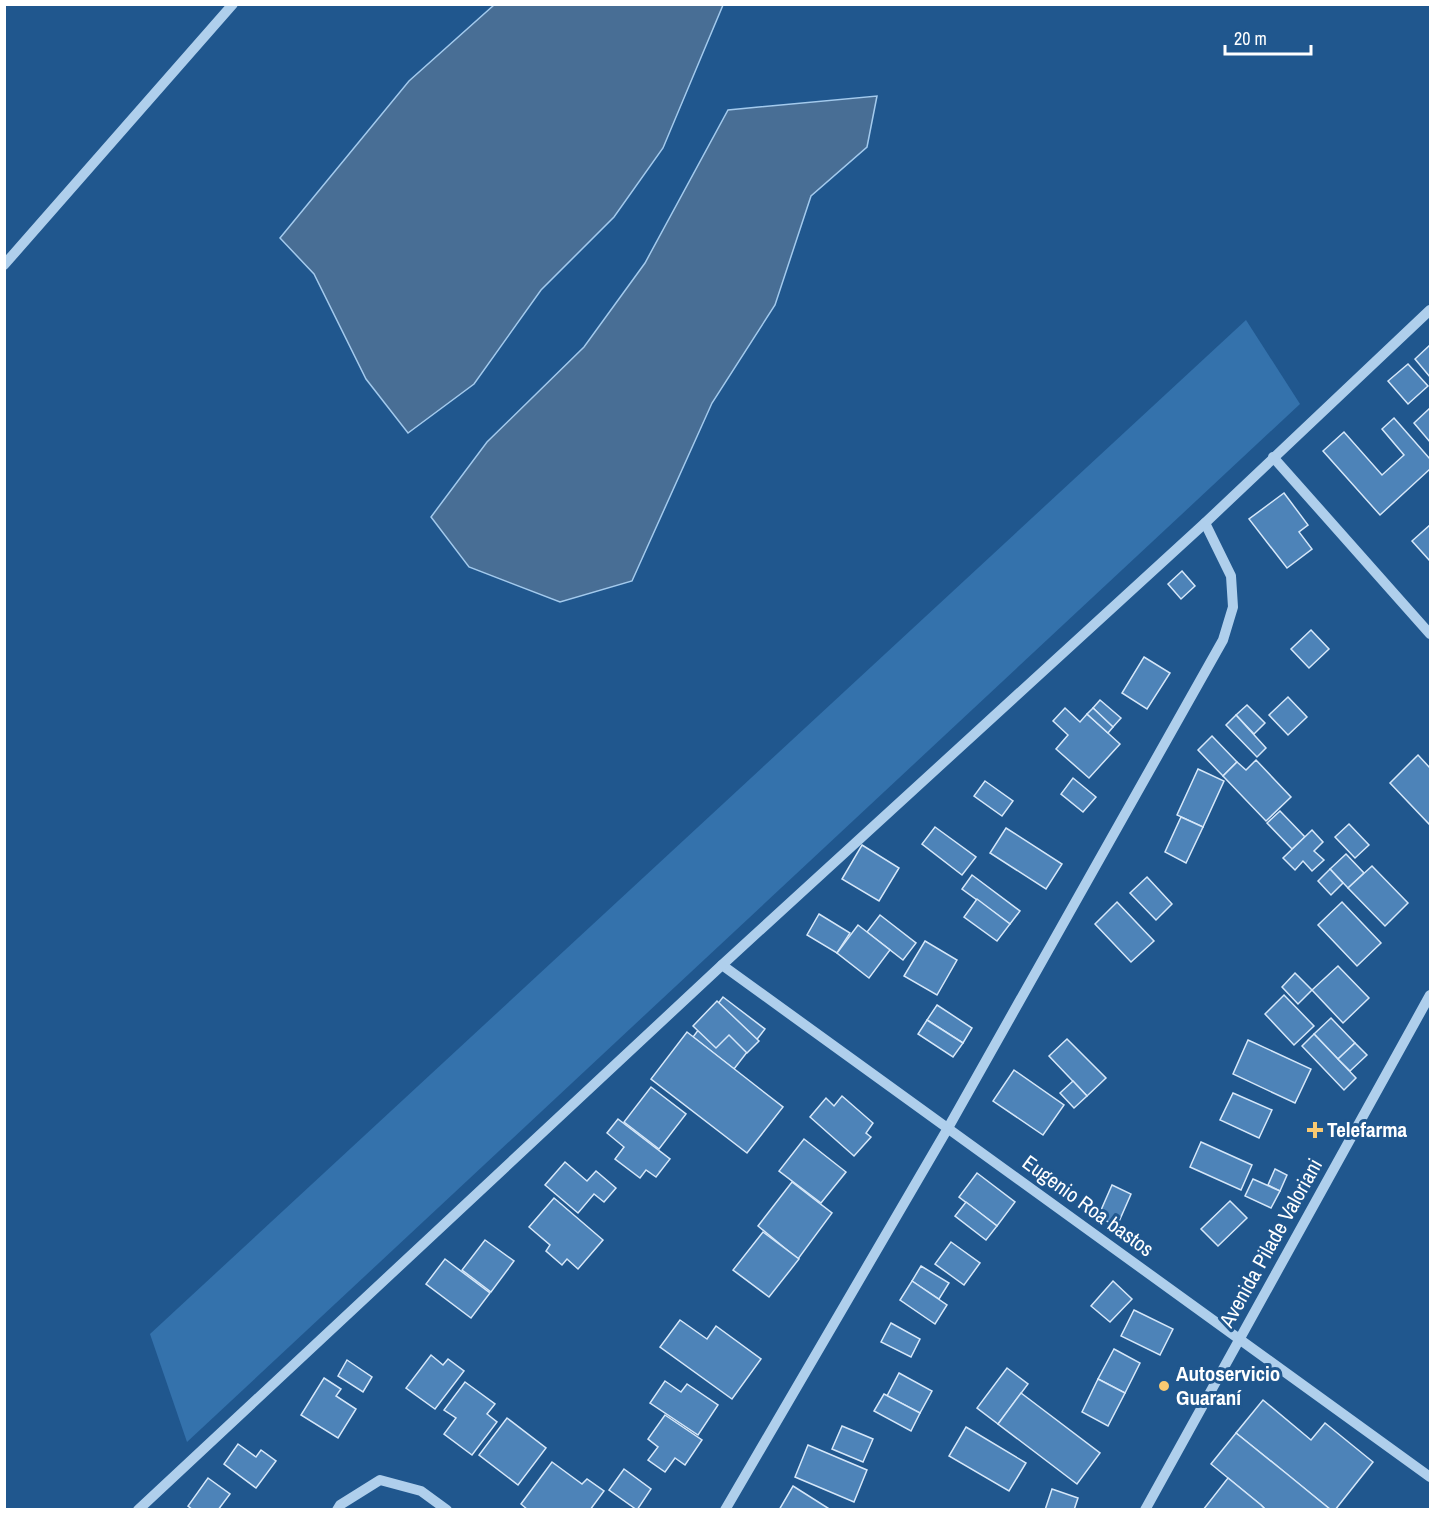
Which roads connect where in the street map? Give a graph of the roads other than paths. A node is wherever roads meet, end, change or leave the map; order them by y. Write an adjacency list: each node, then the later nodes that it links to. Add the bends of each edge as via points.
1 (233, 4): 2 (street)
2 (4, 265)
3 (1431, 310): 4 (street)
4 (1273, 458): 5 (street); 6 (street)
5 (1205, 523): 7 (street); 9 (street, via 1231,576 1233,607 1223,640)
6 (1431, 634)
7 (722, 965): 9 (street, Eugenio Roa bastos); 12 (street)
8 (1431, 995): 10 (street, Avenida Pilade Valoriani)
9 (948, 1128): 10 (street, Eugenio Roa bastos); 15 (street)
10 (1239, 1339): 11 (street, Eugenio Roa bastos); 16 (street, Avenida Pilade Valoriani)
11 (1431, 1477)
12 (138, 1509)
13 (337, 1509): 14 (street, via 380,1480 421,1491)
14 (447, 1509)
15 (725, 1509)
16 (1145, 1509)

